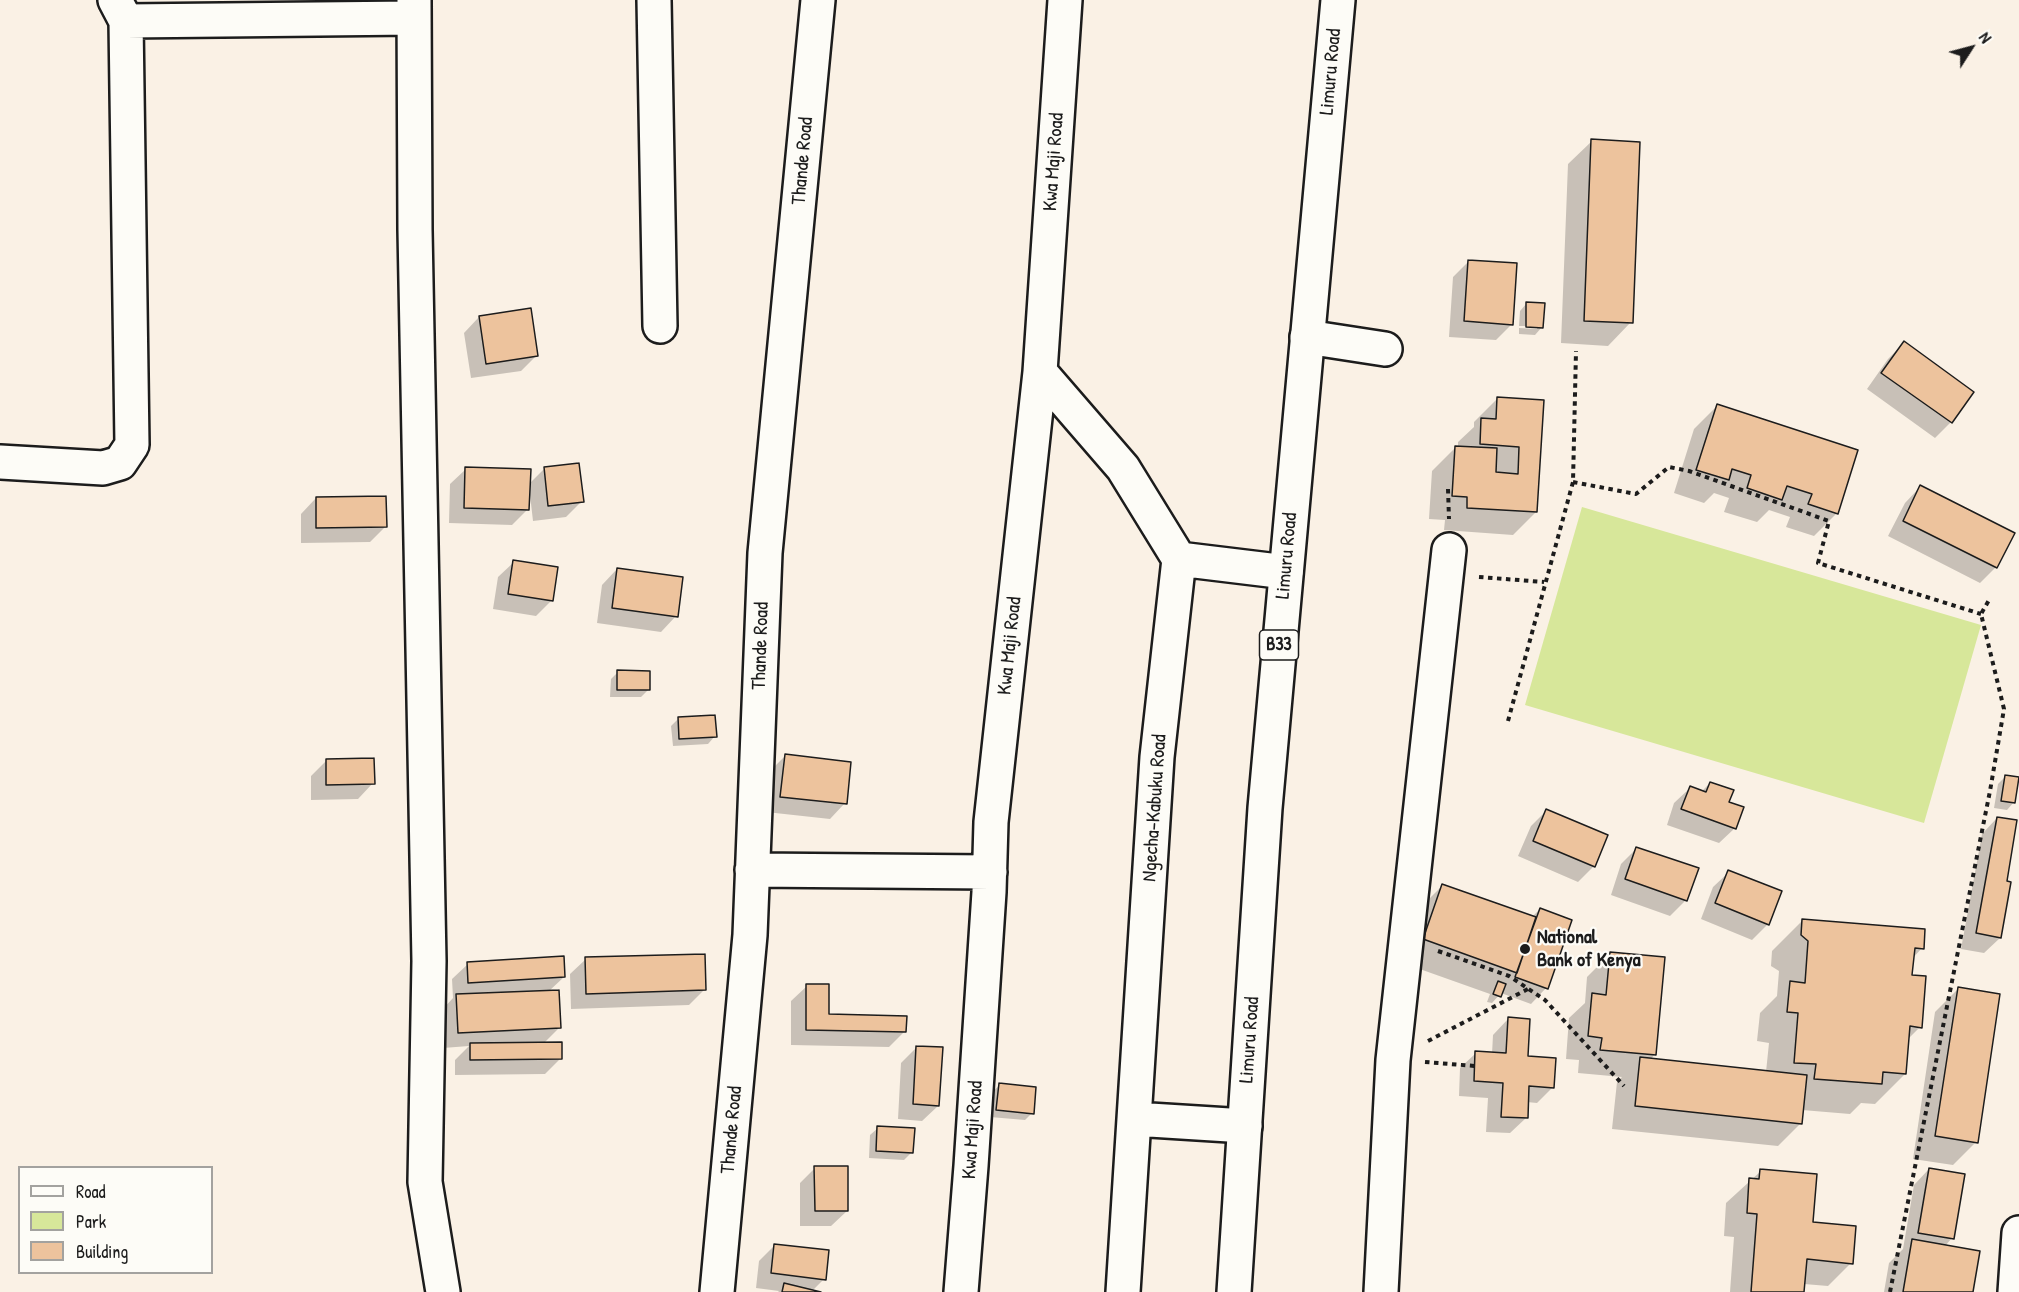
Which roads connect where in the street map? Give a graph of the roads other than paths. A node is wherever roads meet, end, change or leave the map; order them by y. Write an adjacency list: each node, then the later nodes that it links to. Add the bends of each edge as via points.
1 (654, 0): 7 (main road)
2 (818, 0): 15 (main road, Thande Road, via 765,553)
3 (1065, 0): 10 (main road, Kwa Maji Road)
4 (1338, 0): 8 (main road, Limuru Road / B33)
5 (414, 9): 6 (main road); 20 (main road, via 429,961 425,1182)
6 (120, 10): 11 (main road, via 132,445 120,463 103,468)
7 (660, 326)
8 (1307, 337): 9 (main road); 14 (main road, Limuru Road / B33)
9 (1384, 349)
10 (1040, 372): 12 (main road, via 1123,468); 16 (main road, Kwa Maji Road, via 991,822)
11 (0, 462)
12 (1179, 559): 14 (main road); 17 (main road, Ngecha-Kabuku Road, via 1157,757)
13 (1448, 562): 25 (main road, via 1393,1060)
14 (1286, 572): 18 (main road, Limuru Road / B33, via 1265,808)
15 (752, 870): 16 (main road); 21 (main road, Thande Road, via 750,935)
16 (990, 872): 22 (main road, Kwa Maji Road)
17 (1134, 1119): 18 (main road); 23 (main road, Ngecha-Kabuku Road)
18 (1245, 1126): 24 (main road, Limuru Road / B33)
19 (2019, 1233): 26 (main road)
20 (443, 1292)
21 (717, 1292)
22 (961, 1292)
23 (1123, 1292)
24 (1234, 1292)
25 (1381, 1292)
26 (2015, 1292)

